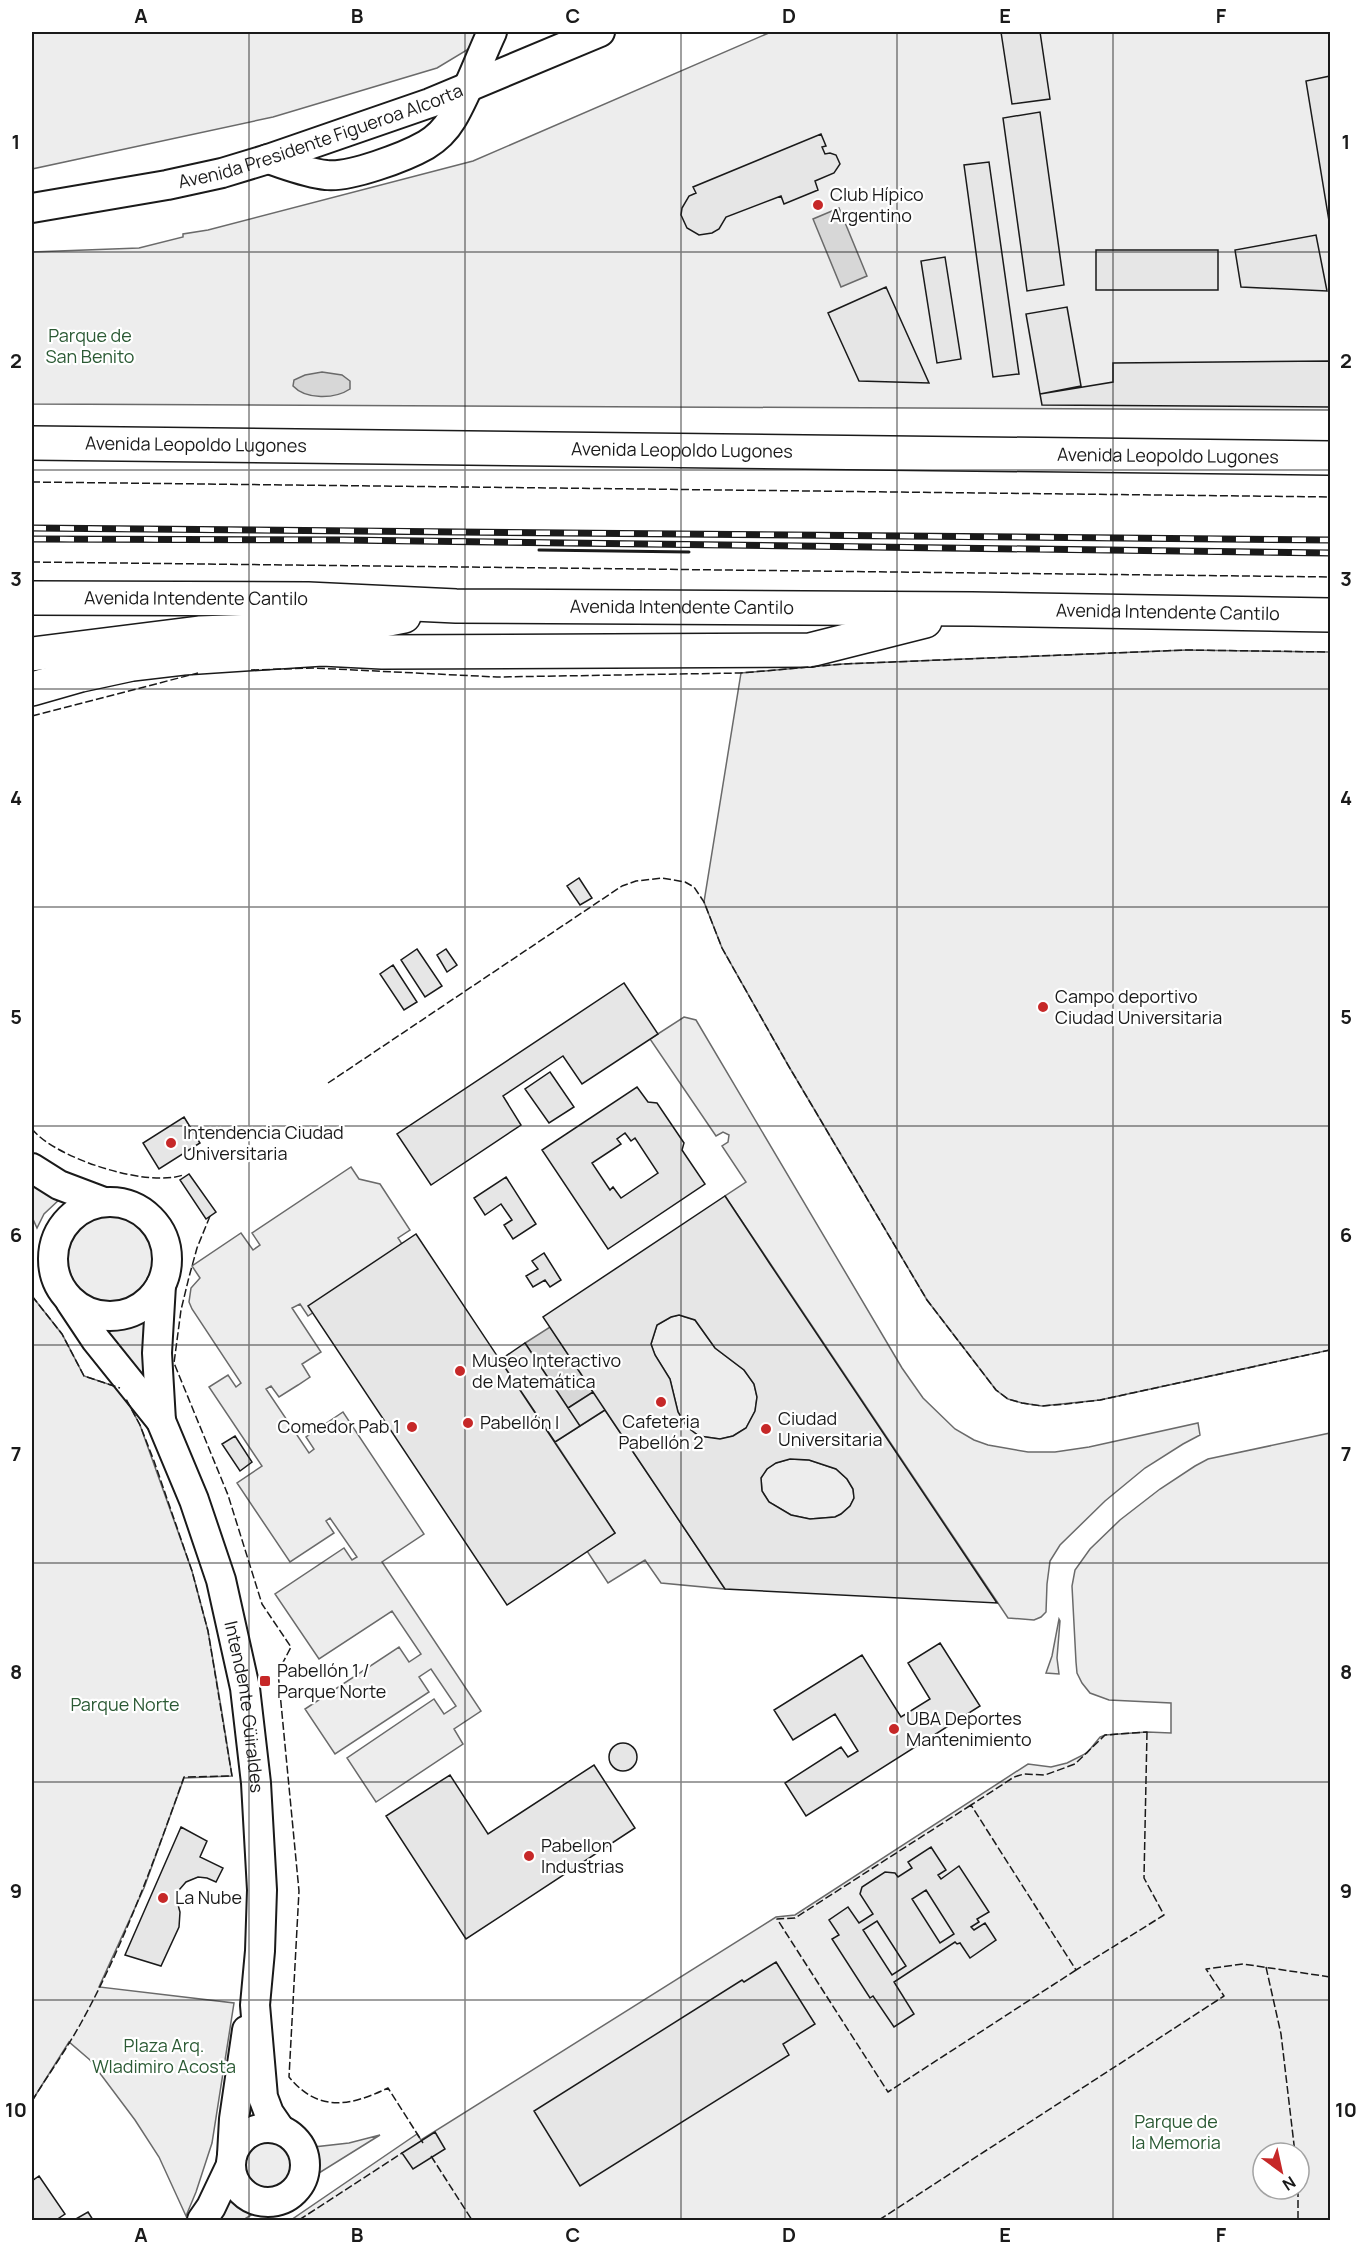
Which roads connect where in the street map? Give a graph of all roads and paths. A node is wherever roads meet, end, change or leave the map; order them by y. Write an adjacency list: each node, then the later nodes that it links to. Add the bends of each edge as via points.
1 (492, 32): 3 (main road)
2 (600, 32): 3 (main road, Avenida Presidente Figueroa Alcorta)
3 (466, 88): 4 (main road, Avenida Presidente Figueroa Alcorta); 4 (main road, via 452,119 427,144 356,172 326,175)
4 (268, 159): 5 (main road, Avenida Presidente Figueroa Alcorta, via 167,185)
5 (32, 208)
6 (32, 442): 7 (highway, Avenida Leopoldo Lugones)
7 (1330, 458)
8 (32, 598): 9 (highway, Avenida Intendente Cantilo, via 308,600)
9 (456, 606): 10 (highway, Avenida Intendente Cantilo); 12 (highway, via 343,628 199,633)
10 (972, 609): 11 (highway, Avenida Intendente Cantilo); 13 (highway, via 810,650 322,650 132,664)
11 (1330, 615)
12 (32, 654)
13 (32, 689)
14 (32, 1168): 15 (main road, via 59,1185)
15 (104, 1202): 17 (main road, via 86,1207 59,1232); 18 (main road, via 126,1204 143,1212 156,1226 165,1242 167,1260)
16 (32, 1240): 17 (main road)
17 (53, 1268): 19 (main road)
18 (161, 1285): 19 (main road, via 148,1302 130,1313 109,1317 87,1313); 20 (main road, Intendente Güiraldes, via 157,1353)
19 (70, 1301): 20 (main road, Intendente Güiraldes)
20 (161, 1421): 21 (main road, Intendente Güiraldes, via 221,1580 244,1688 261,1840 262,1910)
21 (255, 2005): 22 (main road, Intendente Güiraldes, via 263,2097); 23 (main road, Intendente Güiraldes, via 245,2034)
22 (280, 2129): 23 (main road, via 251,2132 239,2141); 24 (main road, via 301,2146 306,2163 303,2181)
23 (231, 2161): 24 (main road, via 235,2183 243,2194 268,2204); 25 (main road, Intendente Güiraldes)
24 (282, 2201): 26 (main road)
25 (202, 2220)
26 (253, 2220)

